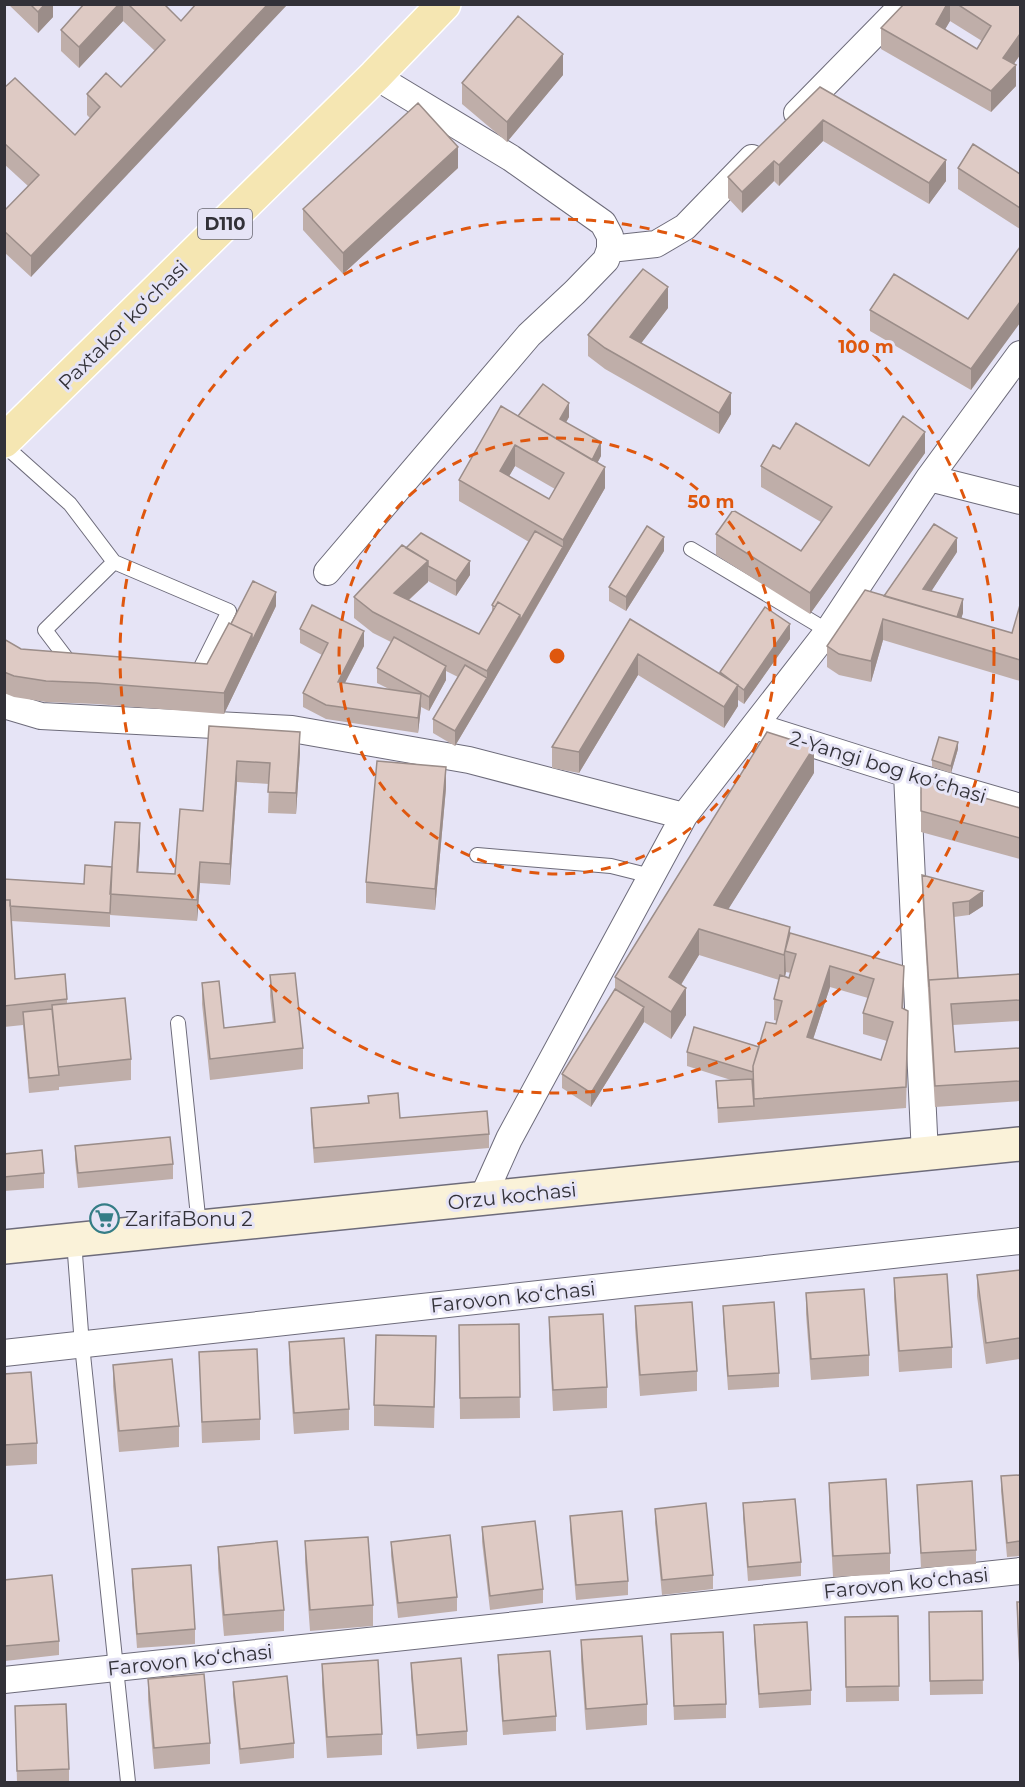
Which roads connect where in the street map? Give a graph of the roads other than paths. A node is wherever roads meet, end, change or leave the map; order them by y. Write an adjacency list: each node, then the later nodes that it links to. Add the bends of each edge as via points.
1 (444, 4): 3 (main road, Paxtakor koʻchasi / D110)
2 (904, 4): 4 (street, via 685,227 656,244)
3 (375, 76): 4 (street, via 511,158 603,223 610,236); 6 (main road, Paxtakor koʻchasi / D110)
4 (610, 249): 11 (street, via 606,260 529,335)
5 (1020, 354): 7 (street)
6 (4, 443): 10 (lane, via 70,504)
7 (929, 478): 8 (street); 12 (street)
8 (1020, 501)
9 (691, 549): 12 (lane)
10 (114, 562): 13 (lane, via 45,630 70,663); 14 (lane, via 229,611 197,675)
11 (327, 572)
12 (828, 631): 16 (street)
13 (93, 665)
14 (174, 673)
15 (4, 705): 19 (street, via 41,716 292,729 469,760)
16 (755, 726): 17 (street, 2-Yangi bog koʼchasi); 19 (street)
17 (907, 774): 18 (street, 2-Yangi bog koʼchasi); 24 (street)
18 (1020, 807)
19 (684, 816): 21 (street)
20 (477, 855): 21 (lane, via 611,866)
21 (651, 876): 25 (street, via 509,1139)
22 (178, 1023): 26 (lane)
23 (1020, 1144): 24 (main road, Orzu kochasi)
24 (925, 1155): 25 (main road, Orzu kochasi)
25 (482, 1199): 26 (main road, Orzu kochasi)
26 (199, 1226): 27 (main road, Orzu kochasi)
27 (74, 1241): 29 (main road, Orzu kochasi); 30 (lane)
28 (1020, 1241): 30 (street, Farovon koʻchasi)
29 (4, 1247)
30 (82, 1345): 31 (street, Farovon koʻchasi); 33 (lane)
31 (4, 1353)
32 (1020, 1571): 33 (street, Farovon koʻchasi)
33 (116, 1668): 34 (street, Farovon koʻchasi); 35 (lane)
34 (4, 1680)
35 (128, 1782)

